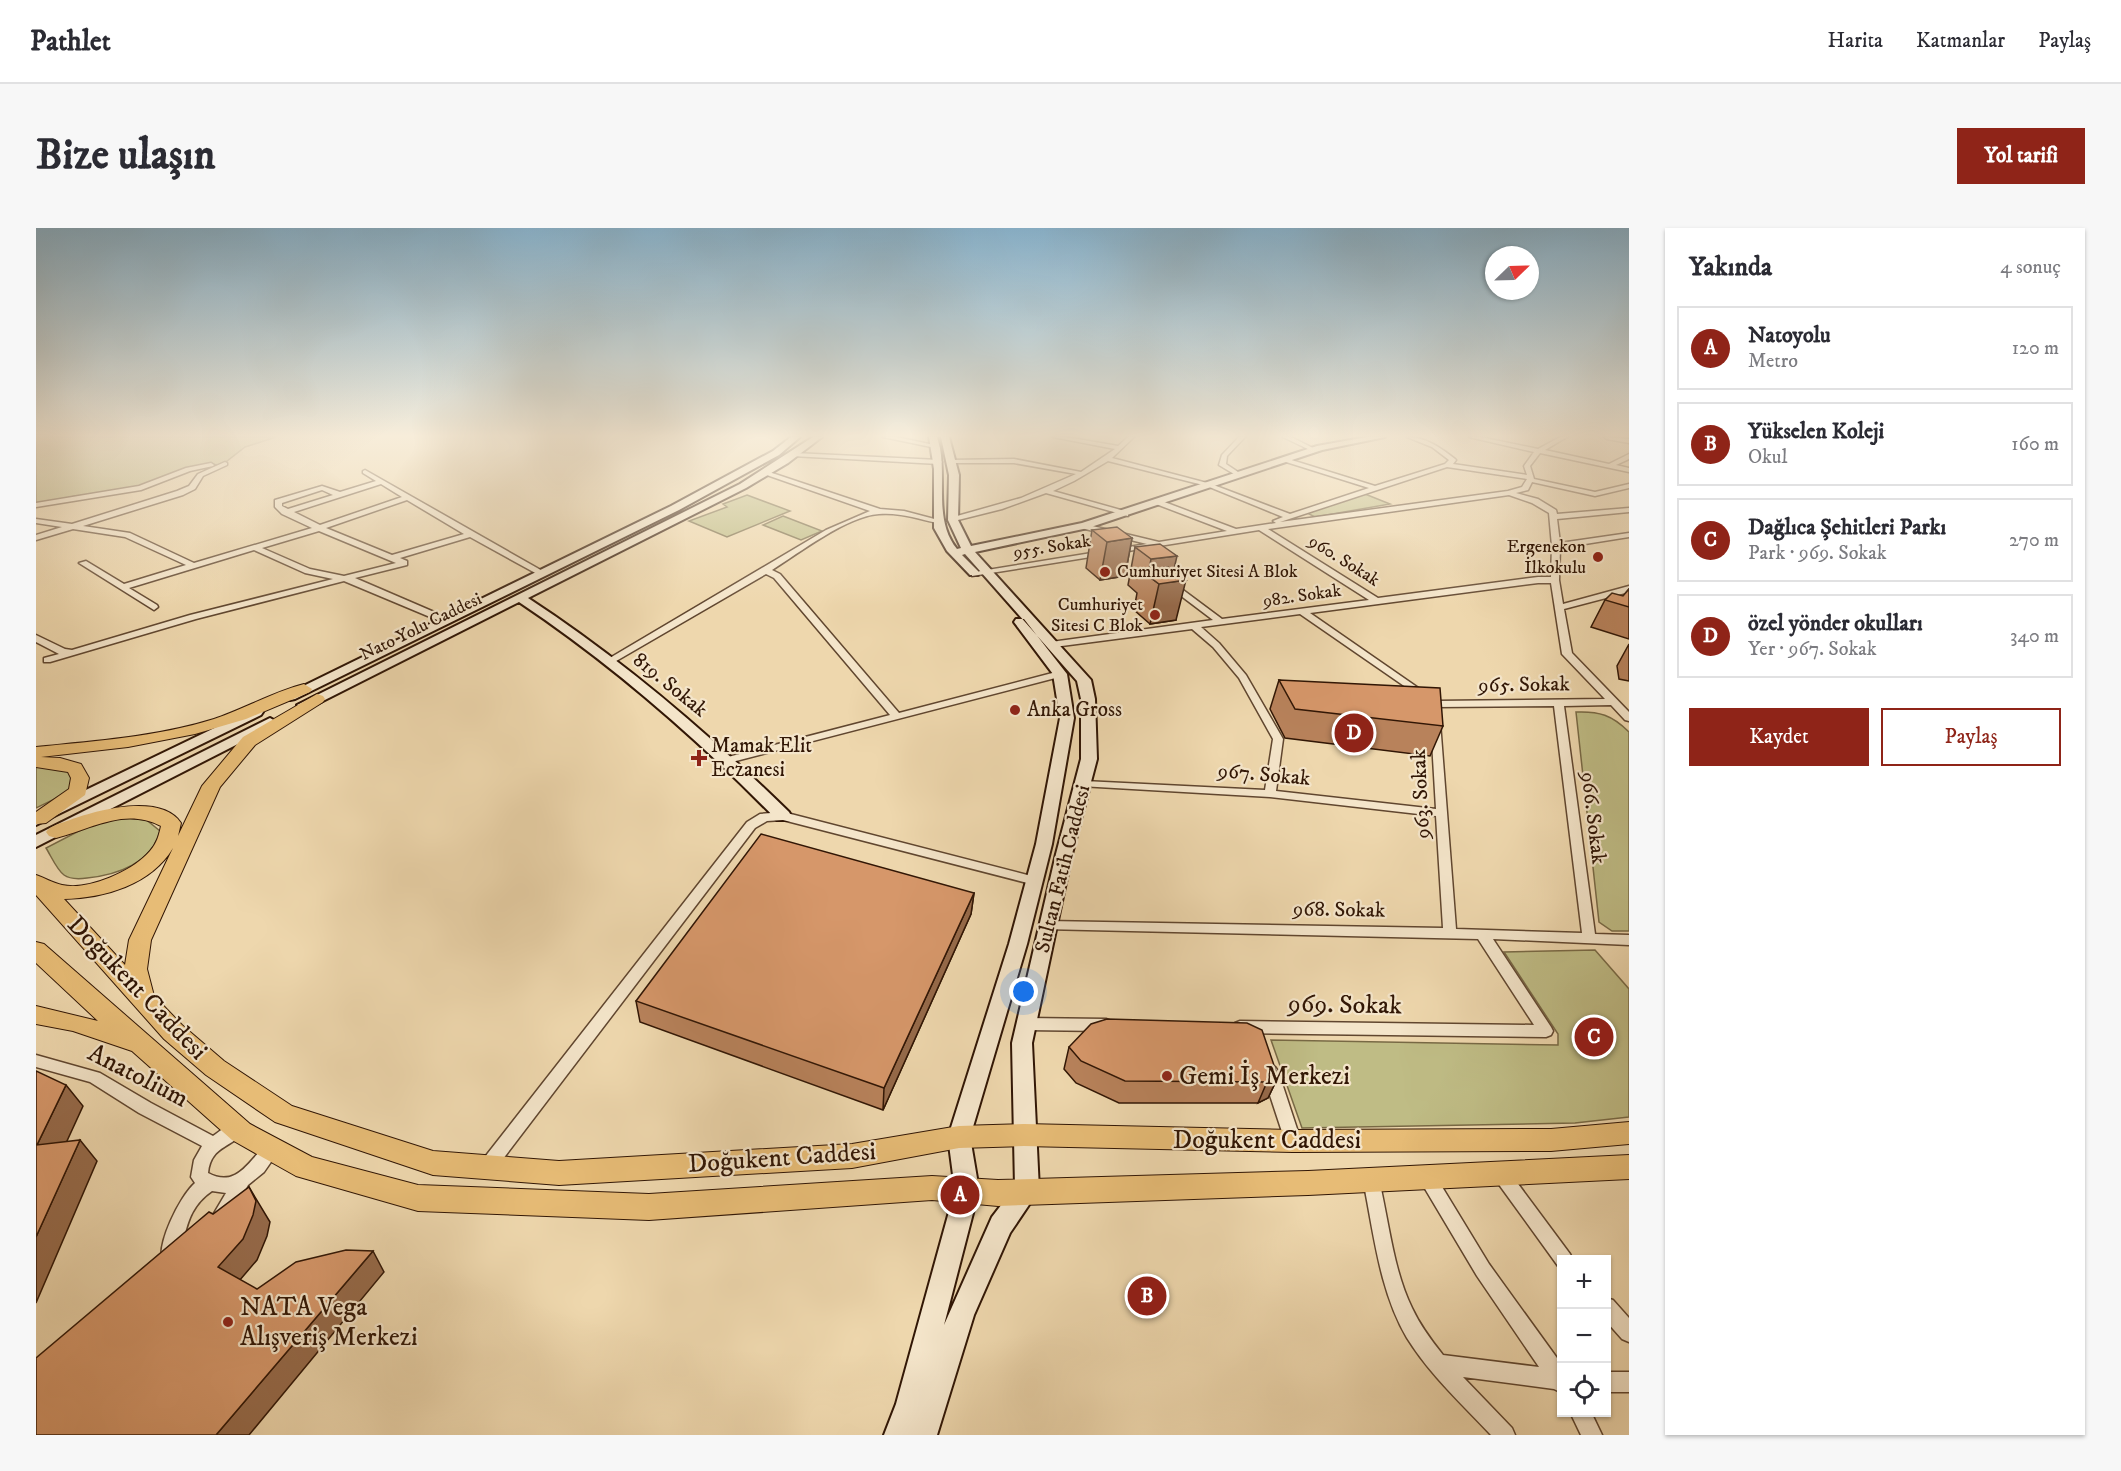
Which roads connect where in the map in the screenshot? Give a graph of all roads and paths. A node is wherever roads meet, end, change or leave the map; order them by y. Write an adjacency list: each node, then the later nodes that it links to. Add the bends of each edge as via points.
1 (106, 493): 22 (street)
2 (179, 493): 33 (street)
3 (303, 493): 25 (street, via 279,502)
4 (336, 493): 19 (street)
5 (345, 493): 19 (street)
6 (399, 493): 20 (street)
7 (703, 493): 50 (main road, Nato Yolu Caddesi)
8 (726, 493): 58 (main road, Nato Yolu Caddesi)
9 (827, 493): 24 (street)
10 (944, 493): 31 (main road, Sultan Fatih Caddesi)
11 (1040, 493): 31 (street)
12 (1054, 493): 27 (street)
13 (1185, 493): 21 (main road)
14 (1230, 493): 28 (street)
15 (1354, 493): 28 (street)
16 (1507, 493): 35 (street, 955. Sokak)
17 (1509, 493): 29 (street, via 1544,506)
18 (1595, 494): 26 (street, via 1594,503)
19 (340, 495): 25 (street)
20 (407, 498): 34 (street); 37 (street)
21 (1159, 502): 27 (main road); 36 (street)
22 (36, 505)
23 (1629, 510): 26 (street)
24 (880, 511): 31 (street); 49 (street, via 804,544)
25 (285, 512): 34 (street)
26 (1601, 512): 29 (street)
27 (1125, 514): 32 (main road)
28 (1288, 516): 35 (street)
29 (1554, 517): 41 (street)
30 (36, 521): 33 (street)
31 (944, 523): 44 (main road, Sultan Fatih Caddesi)
32 (1084, 526): 40 (street); 44 (main road)
33 (68, 527): 39 (street); 48 (street, via 127,535)
34 (319, 528): 42 (street); 45 (street)
35 (1261, 528): 36 (street, 955. Sokak); 59 (street, 960. Sokak)
36 (1236, 532): 40 (street, 955. Sokak)
37 (471, 534): 45 (street); 50 (street)
38 (1628, 536): 41 (street)
39 (36, 538)
40 (1163, 545): 43 (street, 955. Sokak)
41 (1556, 546): 54 (street)
42 (255, 547): 48 (street); 53 (street, via 308,571)
43 (1126, 551): 46 (street); 51 (street, 955. Sokak)
44 (961, 552): 51 (main road, Sultan Fatih Caddesi)
45 (392, 558): 53 (street, via 404,563)
46 (1140, 561)
47 (83, 563): 55 (street)
48 (192, 565): 55 (street)
49 (766, 570): 71 (street); 77 (street, via 777,576)
50 (542, 573): 64 (main road, Nato Yolu Caddesi)
51 (982, 573): 68 (main road, Sultan Fatih Caddesi); 72 (main road, Sultan Fatih Caddesi)
52 (1158, 575): 65 (street)
53 (347, 578): 64 (street); 69 (street)
54 (1555, 580): 59 (street, 982. Sokak); 62 (street)
55 (124, 588): 61 (street)
56 (1629, 589): 57 (street)
57 (1606, 595): 60 (street); 62 (street)
58 (521, 598): 71 (main road, 819. Sokak); 73 (main road, Nato Yolu Caddesi)
59 (1378, 602): 63 (street, 982. Sokak)
60 (1629, 602)
61 (154, 607)
62 (1561, 607): 74 (street, via 1567,654)
63 (1304, 613): 65 (street, 982. Sokak); 76 (street)
64 (445, 621): 73 (main road, Nato Yolu Caddesi)
65 (1222, 623): 66 (street, 982. Sokak)
66 (1194, 626): 68 (street, 982. Sokak); 83 (street, via 1243,677 1278,740)
67 (36, 638): 69 (street, via 63,652)
68 (1054, 644): 82 (main road, Sultan Fatih Caddesi, via 1084,680 1088,699 1089,759)
69 (76, 652): 70 (street)
70 (47, 660)
71 (608, 662): 80 (main road, 819. Sokak)
72 (1060, 674): 77 (street); 89 (main road, Sultan Fatih Caddesi, via 1067,718)
73 (310, 694): 79 (main road, via 175,734); 86 (main road, Nato Yolu Caddesi); 87 (main road, Nato Yolu Caddesi); 101 (main road, via 249,741 217,778 140,940 136,969 142,995)
74 (1613, 702): 75 (street, 965. Sokak); 78 (street)
75 (1559, 703): 76 (street, 965. Sokak); 94 (street, 966. Sokak)
76 (1436, 704): 84 (street, 963. Sokak)
77 (894, 715): 80 (street)
78 (1629, 718)
79 (36, 752)
80 (728, 760): 85 (main road, 819. Sokak)
81 (36, 762): 86 (main road, via 75,768 80,778 78,791)
82 (1083, 783): 83 (street, 967. Sokak); 91 (main road, Sultan Fatih Caddesi)
83 (1270, 794): 84 (street, 967. Sokak)
84 (1441, 813): 92 (street, 963. Sokak)
85 (783, 816): 89 (street); 112 (street, via 764,817 751,825)
86 (38, 819)
87 (56, 832): 88 (main road, Nato Yolu Caddesi); 90 (main road, via 115,812 157,814 171,823 170,839 156,858 136,873 96,889 61,892)
88 (36, 842)
89 (1035, 880): 108 (main road, Sultan Fatih Caddesi)
90 (36, 881): 101 (main road, Doğukent Caddesi)
91 (1048, 926): 92 (street, 968. Sokak); 98 (main road, Sultan Fatih Caddesi)
92 (1450, 933): 93 (street, 968. Sokak)
93 (1482, 934): 94 (street, 968. Sokak); 100 (street, 969. Sokak, via 1546,1031 1256,1033)
94 (1589, 939): 95 (street, 968. Sokak)
95 (1629, 940)
96 (36, 950): 102 (main road, Doğukent Caddesi)
97 (36, 1015): 102 (main road, via 57,1017)
98 (1026, 1024): 99 (street); 107 (main road, Sultan Fatih Caddesi, via 1022,1043)
99 (1118, 1025)
100 (1220, 1027)
101 (173, 1032): 112 (main road, Doğukent Caddesi, via 214,1068 284,1114 433,1163)
102 (141, 1046): 105 (main road, Doğukent Caddesi)
103 (1266, 1060): 109 (street)
104 (36, 1061): 110 (street, Anatolium, via 95,1077)
105 (237, 1129): 110 (street); 111 (main road, Doğukent Caddesi)
106 (1629, 1133): 109 (main road, Doğukent Caddesi, via 1551,1140)
107 (1024, 1135): 108 (main road, Doğukent Caddesi); 109 (main road, Doğukent Caddesi); 120 (main road, Sultan Fatih Caddesi)
108 (960, 1137): 112 (main road, Doğukent Caddesi, via 852,1156 559,1173); 119 (main road, Sultan Fatih Caddesi)
109 (1293, 1141)
110 (214, 1143): 118 (street, via 200,1161 200,1177)
111 (272, 1149): 117 (street, via 257,1171); 119 (main road, Doğukent Caddesi, via 306,1167 418,1198 649,1207 932,1188)
112 (487, 1167)
113 (1627, 1170): 114 (main road, Doğukent Caddesi)
114 (1501, 1174): 115 (main road, Doğukent Caddesi); 123 (street)
115 (1427, 1177): 116 (main road, Doğukent Caddesi); 127 (street, via 1483,1270)
116 (1371, 1180): 120 (main road, Doğukent Caddesi); 126 (street, via 1404,1312 1420,1341)
117 (240, 1182): 118 (street); 121 (street, via 216,1225)
118 (208, 1184): 122 (street, via 194,1192 184,1207 161,1274)
119 (967, 1190): 120 (main road, Doğukent Caddesi); 132 (main road, Sultan Fatih Caddesi, via 910,1404)
120 (1027, 1190): 133 (main road, via 1001,1225 961,1313)
121 (207, 1233)
122 (190, 1248)
123 (1560, 1255)
124 (1608, 1309): 125 (street)
125 (1629, 1332)
126 (1440, 1364): 128 (street); 134 (street)
127 (1557, 1375)
128 (1557, 1380)
129 (1611, 1382): 130 (street)
130 (1629, 1382)
131 (1582, 1417): 135 (street)
132 (898, 1435)
133 (923, 1435)
134 (1505, 1435)
135 (1592, 1435)

